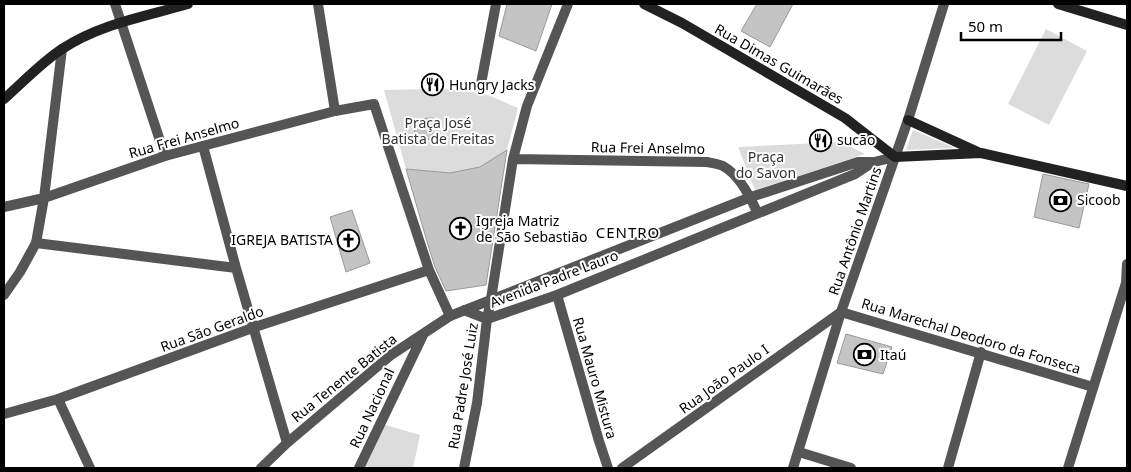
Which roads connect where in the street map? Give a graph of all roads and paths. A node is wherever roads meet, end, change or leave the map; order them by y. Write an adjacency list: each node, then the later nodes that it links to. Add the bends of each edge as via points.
1 (115, 4): 9 (street)
2 (188, 4): 9 (main road)
3 (318, 4): 14 (street)
4 (496, 4): 12 (street)
5 (568, 4): 20 (street, Rua Padre José Luiz, via 527,106)
6 (644, 4): 19 (main road, Rua Dimas Guimarães, via 845,118)
7 (944, 4): 15 (street, Rua Antônio Martins)
8 (1058, 4): 10 (main road)
9 (121, 23): 11 (main road); 18 (street)
10 (1127, 24)
11 (62, 49): 13 (main road); 24 (street)
12 (480, 89)
13 (4, 99)
14 (335, 111): 16 (street, Rua Frei Anselmo); 30 (street, Rua Frei Anselmo, via 374,104)
15 (908, 120): 17 (main road); 19 (street, Rua Antônio Martins)
16 (203, 146): 18 (street, Rua Frei Anselmo); 29 (street)
17 (980, 153): 19 (main road); 22 (main road)
18 (166, 156): 24 (street, Rua Frei Anselmo)
19 (895, 157): 21 (street, Avenida Padre Lauro); 35 (street, Rua Antônio Martins)
20 (513, 159): 23 (street, Rua Frei Anselmo, via 707,162 723,166); 33 (street, Rua Padre José Luiz)
21 (874, 162): 23 (street, Avenida Padre Lauro, via 858,162); 26 (street, Avenida Padre Lauro, via 855,174)
22 (1127, 186)
23 (751, 197): 26 (street, Rua Frei Anselmo); 33 (street, Avenida Padre Lauro)
24 (44, 198): 25 (street, Rua Frei Anselmo); 27 (street)
25 (4, 207)
26 (757, 212): 31 (street, Avenida Padre Lauro)
27 (36, 243): 29 (street); 32 (street)
28 (1127, 264): 41 (street, via 1126,283)
29 (236, 268): 38 (street)
30 (429, 270): 36 (street); 38 (street, Rua São Geraldo)
31 (557, 294): 37 (street, Avenida Padre Lauro); 50 (street, Rua Mauro Mistura)
32 (4, 295)
33 (491, 299): 34 (street, Avenida Padre Lauro); 37 (street, Rua Padre José Luiz)
34 (464, 310): 36 (street, Avenida Padre Lauro); 37 (street, Avenida Padre Lauro)
35 (841, 312): 40 (street, Rua Marechal Deodoro da Fonseca); 45 (street, Rua Antônio Martins); 51 (street, Rua João Paulo I)
36 (450, 316): 39 (street, Rua Tenente Batista)
37 (487, 319): 49 (street, Rua Padre José Luiz)
38 (255, 327): 42 (street, Rua São Geraldo); 44 (street)
39 (423, 334): 44 (street, Rua Tenente Batista, via 391,355); 48 (street, Rua Nacional)
40 (981, 352): 41 (street, Rua Marechal Deodoro da Fonseca); 54 (street)
41 (1093, 387): 55 (street)
42 (58, 399): 43 (street, Rua São Geraldo); 46 (street)
43 (4, 414)
44 (287, 443): 47 (street, Rua Tenente Batista)
45 (799, 452): 52 (street, Rua Antônio Martins); 53 (street)
46 (89, 468)
47 (261, 468)
48 (359, 468)
49 (464, 468)
50 (608, 468)
51 (622, 468)
52 (793, 468)
53 (851, 468)
54 (948, 468)
55 (1068, 468)

